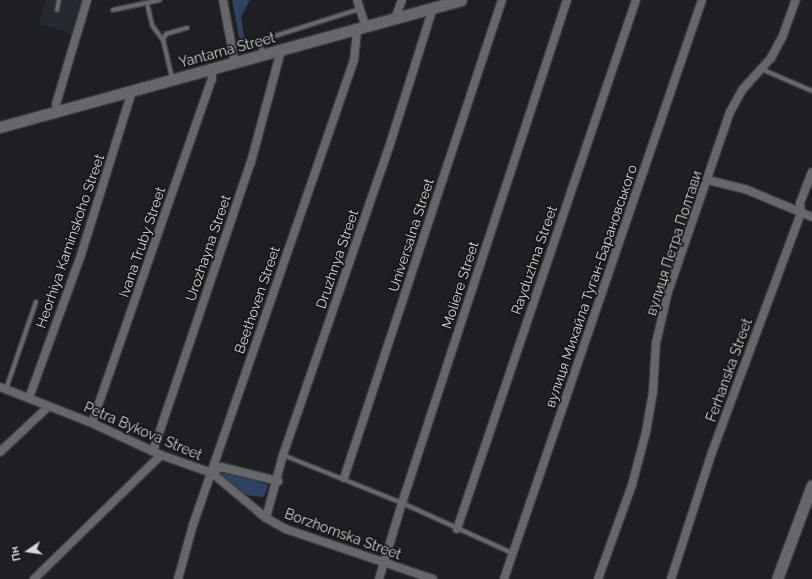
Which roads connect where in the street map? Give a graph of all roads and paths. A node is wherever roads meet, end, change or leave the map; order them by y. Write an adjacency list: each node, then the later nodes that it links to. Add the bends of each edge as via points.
1 (59, 0): 16 (lane)
2 (87, 0): 30 (street, via 56,104)
3 (160, 0): 13 (lane)
4 (223, 0): 24 (street)
5 (357, 0): 15 (street)
6 (402, 0): 18 (street)
7 (461, 0): 14 (main road, Yantarna Street)
8 (502, 0): 46 (street, Universalna Street)
9 (567, 0): 49 (street, Moliere Street)
10 (636, 0): 51 (street, Rayduzhna Street)
11 (702, 0): 52 (street, вулиця Михайла Туган-Барановського)
12 (796, 0): 26 (street, вулиця Петра Полтави, via 783,35 771,58)
13 (147, 3): 17 (lane); 21 (lane, via 152,25)
14 (433, 8): 18 (main road, Yantarna Street); 44 (street, Druzhnya Street, via 389,148)
15 (360, 9): 20 (street); 23 (lane, via 259,41)
16 (57, 10)
17 (113, 10)
18 (395, 19): 20 (main road, Yantarna Street)
19 (187, 28): 21 (lane, via 166,34)
20 (362, 28): 22 (main road, Yantarna Street); 45 (street, Beethoven Street, via 354,60)
21 (162, 40): 27 (lane)
22 (281, 51): 23 (main road, Yantarna Street); 41 (street, Urozhayna Street, via 251,162)
23 (263, 56): 24 (main road, Yantarna Street)
24 (235, 64): 25 (main road, Yantarna Street)
25 (212, 70): 27 (main road, Yantarna Street); 40 (street, Ivana Truby Street, via 212,79)
26 (761, 70): 29 (lane); 33 (street, вулиця Петра Полтави, via 742,90 730,112)
27 (172, 80): 28 (main road, Yantarna Street)
28 (132, 91): 30 (main road, Yantarna Street); 38 (street, Heorhiya Kaminskoho Street, via 81,256)
29 (812, 91)
30 (58, 111): 31 (main road, Yantarna Street)
31 (0, 127)
32 (812, 172): 34 (street, Ferhanska Street, via 800,203)
33 (708, 180): 34 (street, via 745,189); 59 (street, вулиця Петра Полтави, via 662,312 656,343 654,392 646,432 632,486)
34 (801, 213): 35 (street); 60 (street, Ferhanska Street, via 711,456)
35 (812, 217)
36 (36, 302): 37 (lane)
37 (3, 388): 38 (street, Petra Bykova Street)
38 (29, 398): 39 (street, Petra Bykova Street)
39 (49, 406): 40 (street, Petra Bykova Street); 42 (street)
40 (92, 423): 41 (street, Petra Bykova Street)
41 (153, 450): 43 (street, Petra Bykova Street)
42 (0, 452)
43 (161, 455): 45 (street, Petra Bykova Street); 54 (street)
44 (283, 455): 46 (lane); 47 (street, Druzhnya Street)
45 (212, 473): 47 (street, Petra Bykova Street, via 221,468); 50 (street, Borzhomska Street); 55 (street, Beethoven Street, via 193,525)
46 (344, 478): 49 (lane)
47 (278, 481): 50 (street, Druzhnya Street)
48 (812, 485): 61 (main road)
49 (402, 502): 51 (lane); 53 (street, Moliere Street)
50 (266, 518): 53 (street, Borzhomska Street, via 286,529)
51 (457, 529): 52 (lane)
52 (513, 553): 58 (street, вулиця Михайла Туган-Барановського)
53 (384, 564): 56 (street, Moliere Street); 57 (street, Borzhomska Street)
54 (34, 579)
55 (178, 579)
56 (379, 579)
57 (433, 579)
58 (504, 579)
59 (598, 579)
60 (671, 579)
61 (777, 579)

